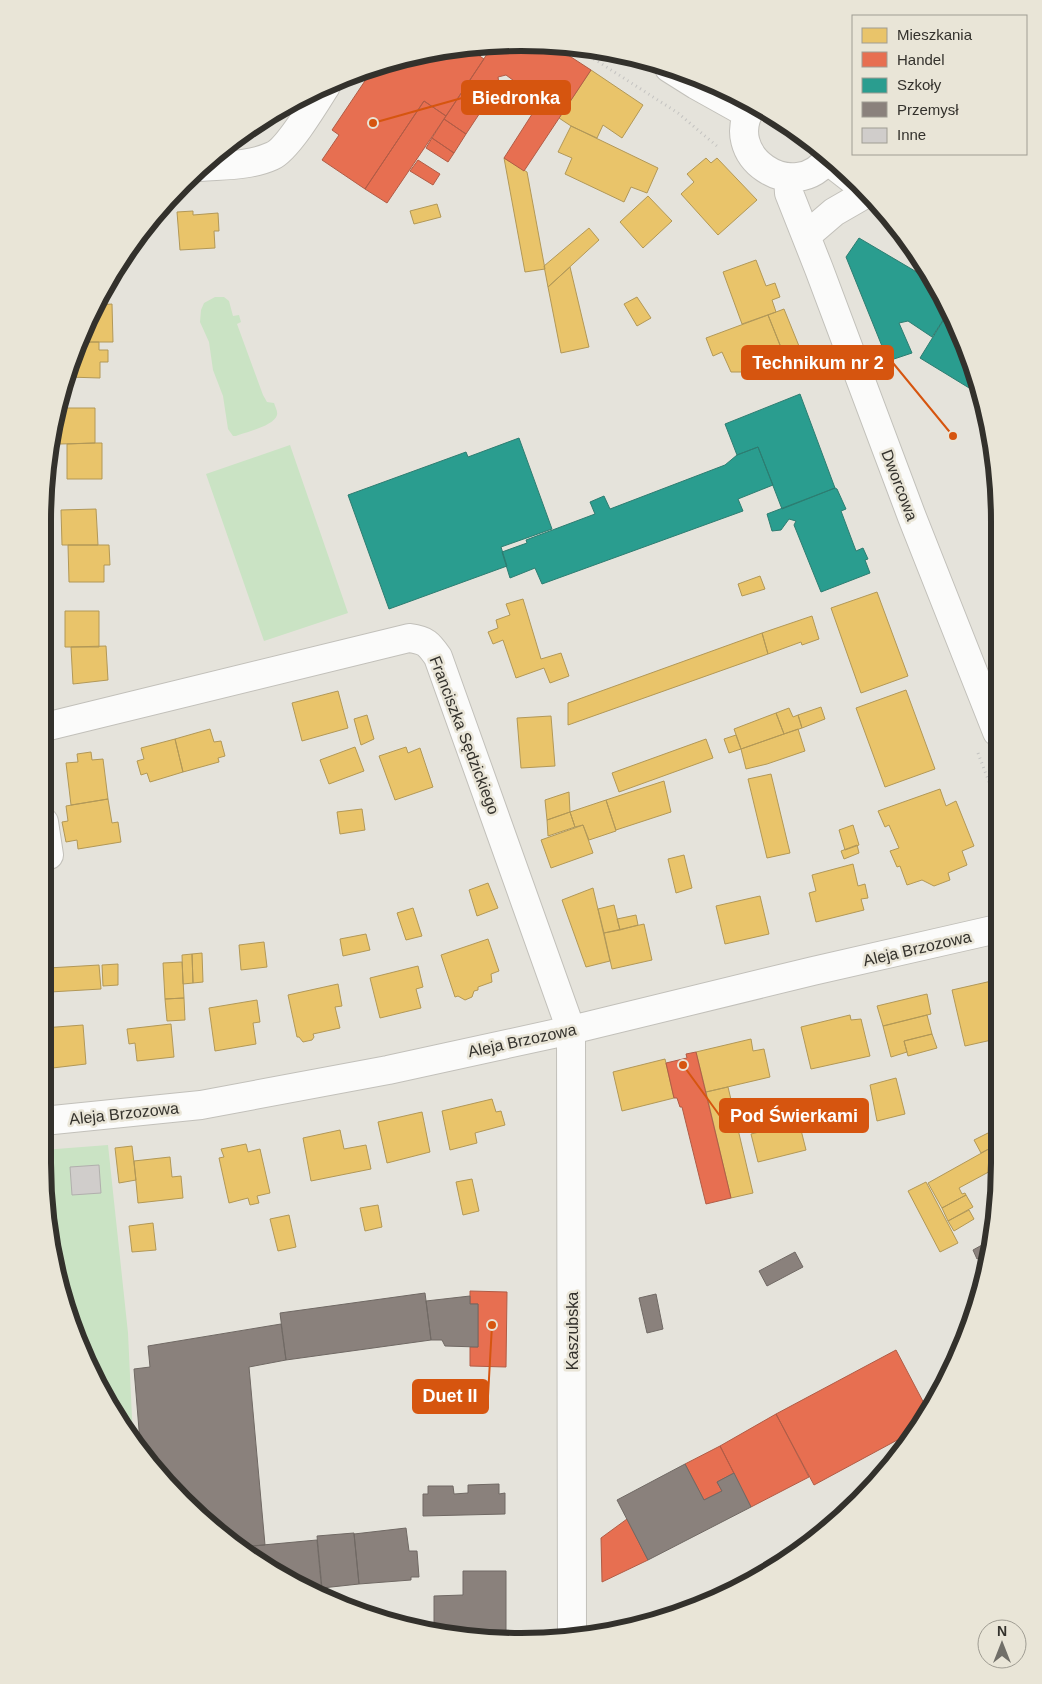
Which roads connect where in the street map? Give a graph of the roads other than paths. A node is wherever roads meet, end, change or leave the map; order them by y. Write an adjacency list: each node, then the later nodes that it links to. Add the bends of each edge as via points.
1 (693, 84): 3 (street)
2 (318, 97): 6 (street, via 295,133 274,156)
3 (725, 98)
4 (750, 111): 7 (street, via 745,124 750,153 769,172)
5 (824, 162): 7 (street, via 807,174)
6 (213, 167)
7 (788, 177): 9 (street, Dworcowa, via 789,193)
8 (860, 197): 9 (street, via 834,212)
9 (806, 236): 10 (street, Dworcowa)
10 (991, 714)
11 (51, 726): 13 (street, Franciszka Sędzickiego, via 387,642 409,638 430,645 438,657)
12 (991, 931): 13 (street, Aleja Brzozowa)
13 (571, 1030): 14 (street, Aleja Brzozowa, via 388,1070 201,1105); 15 (street, Kaszubska)
14 (51, 1120)
15 (572, 1630)

